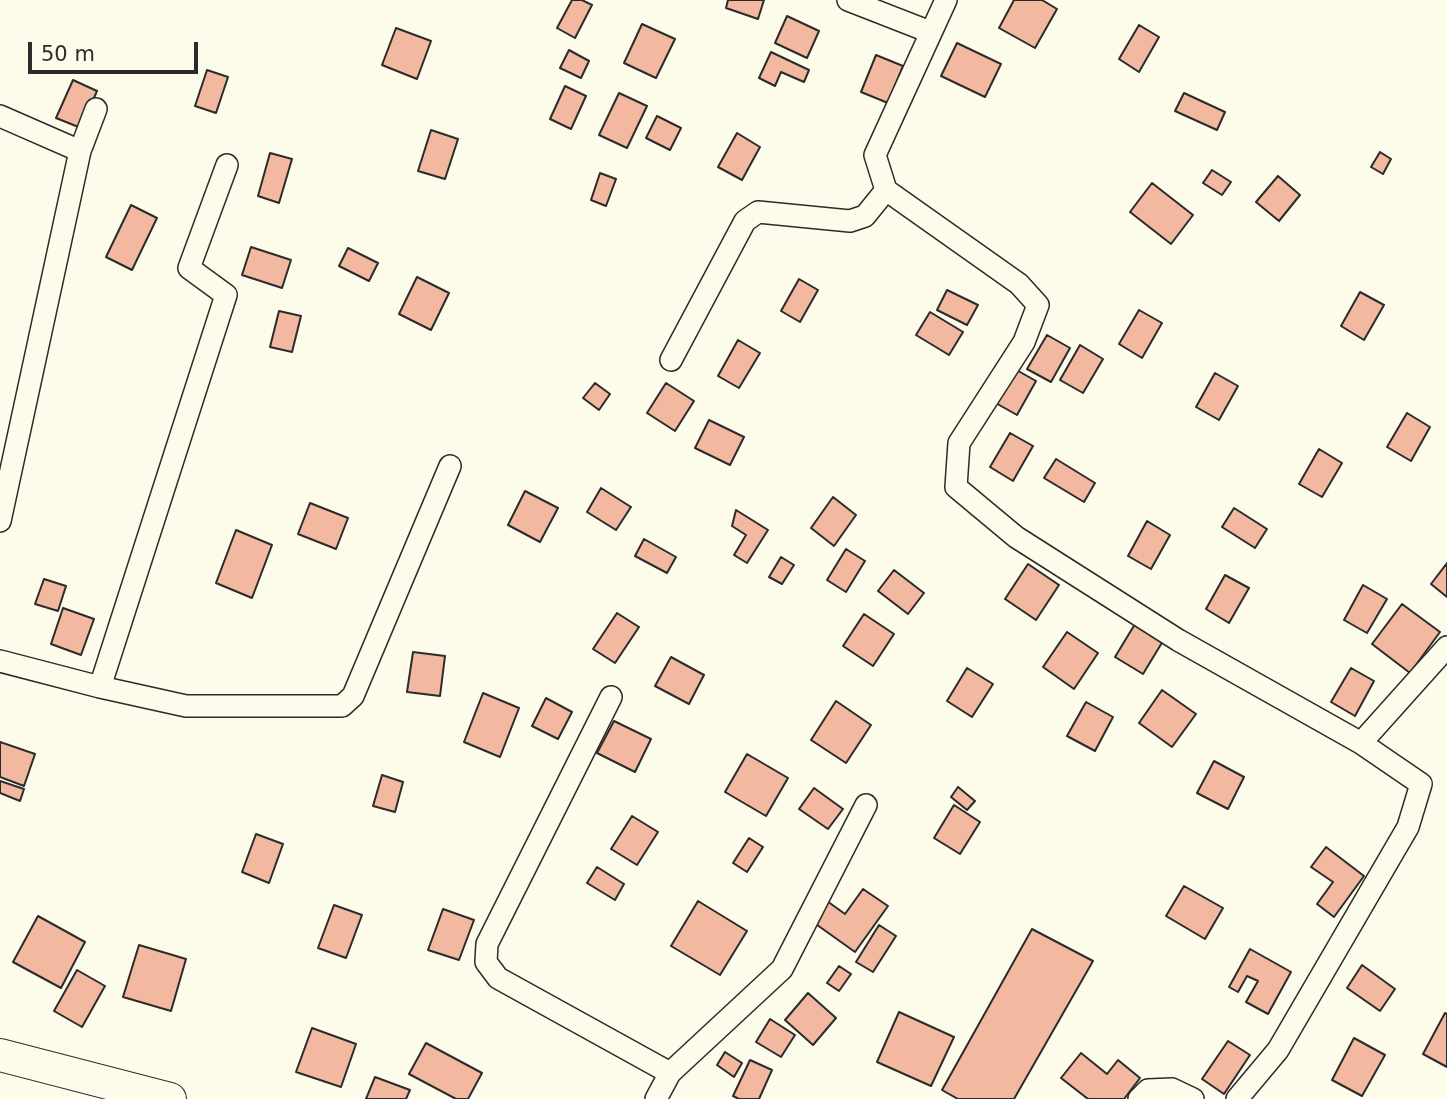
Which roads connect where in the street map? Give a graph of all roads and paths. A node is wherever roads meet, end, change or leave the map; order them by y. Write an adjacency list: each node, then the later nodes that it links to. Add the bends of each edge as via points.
1 (848, 0): 3 (street)
2 (946, 0): 3 (street)
3 (930, 32): 8 (street, via 875,155)
4 (96, 109): 6 (street)
5 (0, 116): 6 (street)
6 (80, 151): 11 (street)
7 (227, 165): 14 (street, via 189,268 226,295)
8 (886, 190): 9 (street, via 865,216 850,221 758,212 745,221); 16 (street, via 1019,284 1038,305 1024,342 959,443 956,487 1016,537 1178,640)
9 (671, 360)
10 (450, 466): 14 (street, via 353,696 342,706 186,706)
11 (0, 520)
12 (1447, 647): 16 (street)
13 (0, 661): 14 (street)
14 (100, 687)
15 (611, 697): 19 (street, via 487,944 486,962 498,978)
16 (1361, 743): 24 (street, via 1421,784 1408,827 1278,1050)
17 (866, 805): 19 (street, via 782,969)
18 (0, 1055): 20 (main road)
19 (670, 1073): 21 (street)
20 (158, 1097)
21 (656, 1099)
22 (1139, 1099): 23 (street, via 1147,1090 1172,1089)
23 (1193, 1099)
24 (1237, 1099)

